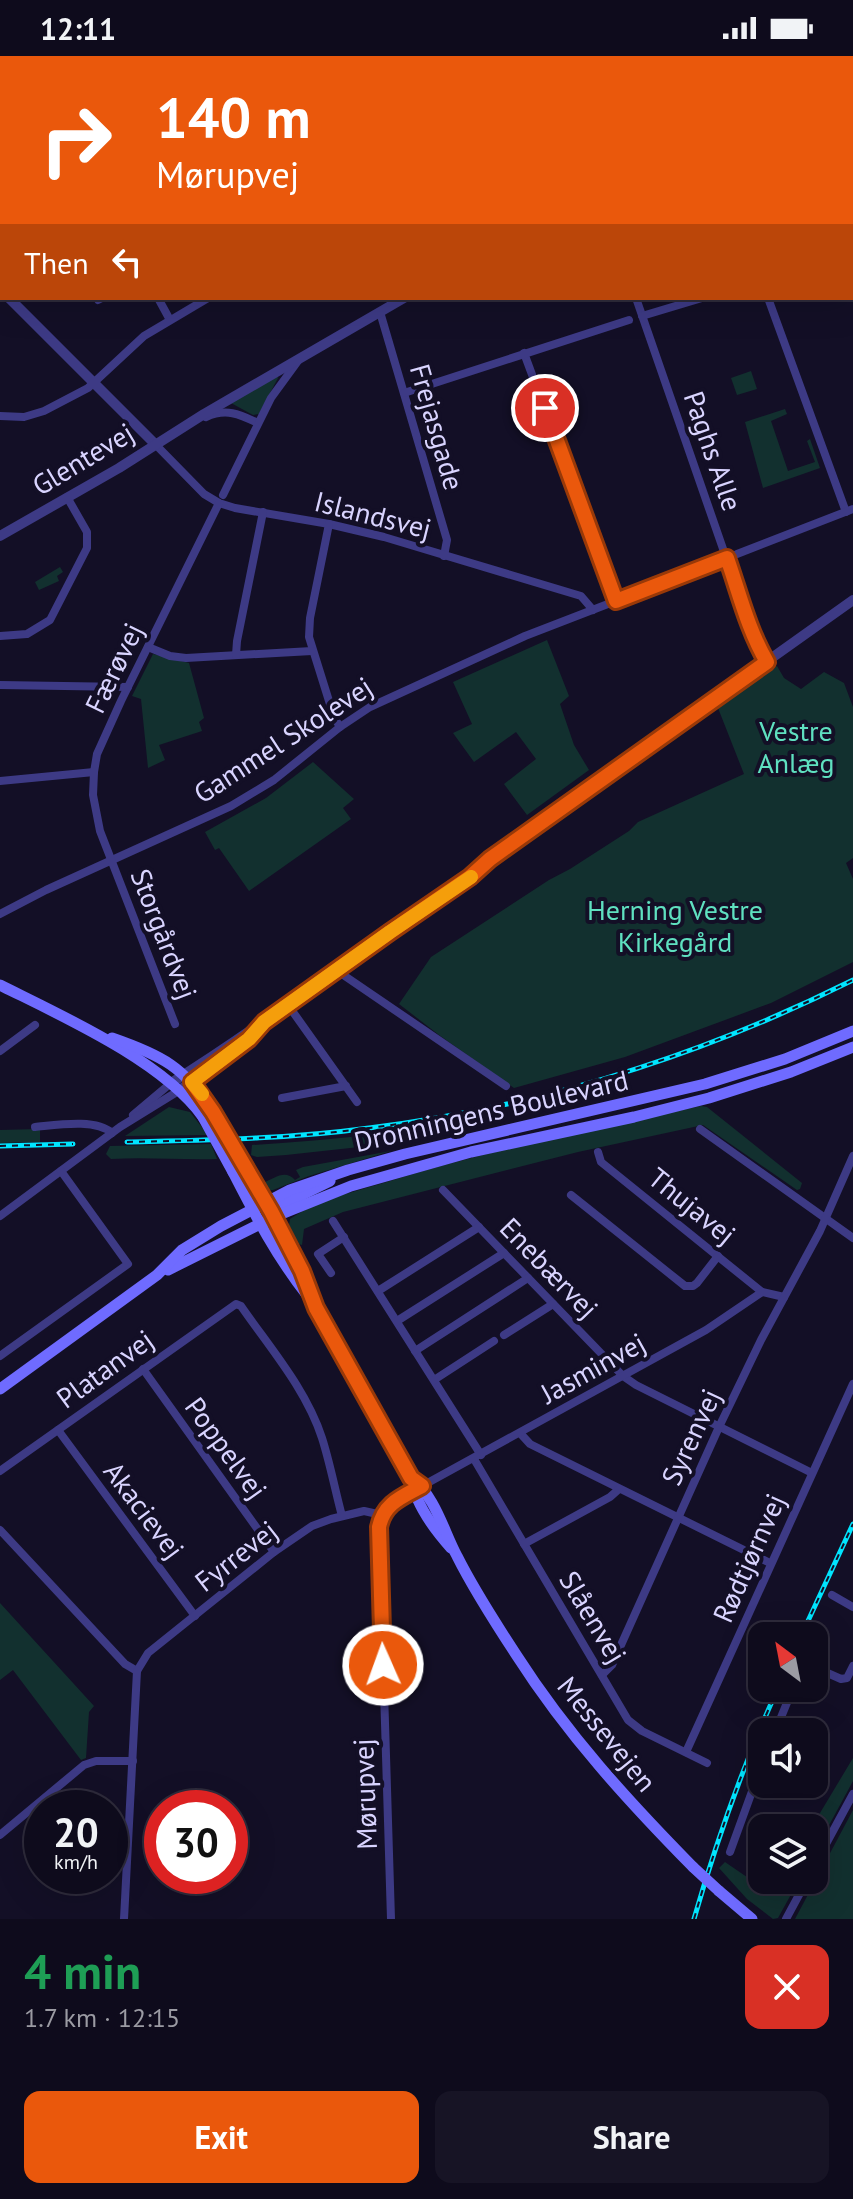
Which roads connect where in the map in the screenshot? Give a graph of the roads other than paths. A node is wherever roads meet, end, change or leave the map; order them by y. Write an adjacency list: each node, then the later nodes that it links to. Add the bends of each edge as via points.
1 (11, 300): 13 (street)
2 (159, 300): 9 (street)
3 (205, 300): 9 (street)
4 (637, 300): 8 (street, Paghs Alle)
5 (695, 300): 8 (street)
6 (769, 300): 21 (street)
7 (383, 306): 12 (street, Glentevej); 14 (street, Frejasgade)
8 (642, 316): 27 (street, Paghs Alle)
9 (170, 320): 13 (street, via 144,336)
10 (629, 320): 11 (street)
11 (524, 353): 14 (street); 29 (street)
12 (302, 357): 16 (street, Glentevej); 17 (street, Færøvej)
13 (93, 384): 15 (street, via 34,414); 18 (street)
14 (404, 393): 26 (street, Frejasgade, via 447,540)
15 (0, 416)
16 (190, 423): 17 (street, Glentevej, via 226,412); 18 (street, Glentevej)
17 (258, 423): 20 (street, Færøvej)
18 (155, 444): 19 (street, Glentevej); 20 (street, Islandsvej, via 204,494)
19 (67, 497): 24 (street, Glentevej); 31 (street, via 87,532 87,548 50,620 27,634)
20 (221, 499): 22 (street, Islandsvej, via 235,508); 32 (street, Færøvej)
21 (850, 511): 25 (street)
22 (263, 512): 23 (street, Islandsvej); 34 (street)
23 (329, 524): 26 (street, Islandsvej); 33 (street, via 310,618)
24 (0, 536)
25 (737, 554)
26 (444, 556): 30 (street, Islandsvej, via 581,596)
27 (727, 558): 29 (street, Gammel Skolevej); 35 (street, Paghs Alle)
28 (853, 600): 35 (street)
29 (616, 601): 30 (street, Gammel Skolevej)
30 (593, 610): 38 (street, Gammel Skolevej, via 431,678)
31 (0, 636)
32 (148, 647): 34 (street, via 186,658); 37 (street, Færøvej)
33 (312, 651): 34 (street); 38 (street)
34 (236, 655)
35 (767, 662): 43 (street)
36 (0, 685): 37 (street)
37 (128, 687): 39 (street, Færøvej)
38 (340, 727): 41 (street, Gammel Skolevej, via 252,794)
39 (94, 772): 40 (street); 41 (street, Færøvej, via 97,821)
40 (0, 781)
41 (111, 860): 42 (street, Gammel Skolevej); 46 (street, Storgårdvej)
42 (0, 914)
43 (336, 970): 45 (street); 58 (street)
44 (0, 985): 48 (main road)
45 (288, 1005): 56 (street, via 249,1039); 57 (street)
46 (175, 1024)
47 (35, 1025): 52 (street)
48 (88, 1030): 56 (main road); 56 (main road, via 159,1056)
49 (853, 1031): 55 (main road, Dronningens Boulevard)
50 (853, 1038): 55 (main road, via 778,1068)
51 (853, 1047): 54 (main road, Dronningens Boulevard)
52 (0, 1051)
53 (853, 1054): 54 (main road, via 834,1062)
54 (822, 1060): 69 (main road, Dronningens Boulevard, via 695,1102 471,1152)
55 (749, 1072): 69 (main road, Dronningens Boulevard, via 348,1170)
56 (181, 1082): 63 (street); 69 (main road, bridge, via 208,1114)
57 (346, 1086): 59 (street); 60 (street)
58 (506, 1086)
59 (282, 1098)
60 (357, 1102)
61 (35, 1127): 63 (street, via 97,1124)
62 (700, 1129): 71 (street)
63 (112, 1133): 66 (street)
64 (598, 1152): 77 (street, Thujavej, via 601,1162)
65 (853, 1156): 71 (street, Syrenvej)
66 (61, 1171): 70 (street); 90 (street, via 128,1264)
67 (443, 1190): 73 (street, Enebærvej)
68 (571, 1195): 77 (street, via 685,1286 697,1283)
69 (263, 1213): 79 (main road, Dronningens Boulevard); 79 (main road, Dronningens Boulevard, via 182,1250); 85 (main road, Messevejen, via 308,1285); 85 (main road, Messevejen, via 292,1276)
70 (0, 1216)
71 (825, 1218): 75 (street); 83 (street, Syrenvej)
72 (333, 1221): 74 (street, Slåenvej)
73 (479, 1227): 76 (street, Enebærvej); 81 (street)
74 (344, 1237): 78 (street, via 318,1254); 81 (street, Slåenvej)
75 (853, 1238)
76 (504, 1253): 80 (street, Enebærvej); 86 (street)
77 (718, 1256): 82 (street, Thujavej)
78 (331, 1273)
79 (157, 1275): 95 (main road, Dronningens Boulevard)
80 (528, 1278): 84 (street, Enebærvej); 89 (street)
81 (378, 1291): 86 (street, Slåenvej)
82 (762, 1292): 83 (street); 92 (street, Jasminvej)
83 (784, 1297): 96 (street, Syrenvej)
84 (553, 1304): 87 (street); 92 (street, Enebærvej)
85 (316, 1308): 102 (main road, Messevejen)
86 (397, 1321): 89 (street, Slåenvej)
87 (504, 1335)
88 (494, 1341): 93 (street)
89 (415, 1351): 93 (street, Slåenvej)
90 (0, 1356)
91 (143, 1369): 97 (street, Platanvej); 105 (street, Platanvej, via 236,1304 241,1306 311,1412); 109 (street, Poppelvej)
92 (623, 1376): 96 (street, Enebærvej); 98 (street, Jasminvej)
93 (434, 1380): 99 (street, Slåenvej)
94 (853, 1384): 101 (street, Rødtjørnvej)
95 (0, 1389)
96 (719, 1427): 101 (street, Enebærvej); 106 (street, Syrenvej)
97 (58, 1430): 100 (street, Platanvej); 113 (street, Akacievej)
98 (520, 1433): 99 (street, Jasminvej); 103 (street, via 530,1444)
99 (478, 1457): 102 (street, Jasminvej); 108 (street, Slåenvej)
100 (0, 1471)
101 (812, 1473): 110 (street, Rødtjørnvej)
102 (418, 1489): 104 (street); 129 (main road, Messevejen, bridge, via 440,1535 561,1721 622,1794)
103 (619, 1489): 106 (street); 108 (street)
104 (382, 1515): 105 (street, Fyrrevej, via 364,1511); 128 (street, Mørupvej)
105 (342, 1516): 109 (street, Fyrrevej, via 312,1526)
106 (677, 1518): 110 (street); 117 (street, Syrenvej, via 612,1665)
107 (0, 1530): 115 (street)
108 (524, 1544): 117 (street, Slåenvej)
109 (274, 1552): 113 (street, Fyrrevej)
110 (770, 1563): 118 (street, Rødtjørnvej)
111 (832, 1595): 112 (street)
112 (853, 1607)
113 (195, 1616): 115 (street, Fyrrevej, via 148,1653)
114 (853, 1666): 116 (street, via 847,1678)
115 (137, 1671): 119 (street)
116 (828, 1673)
117 (602, 1675): 118 (street, Slåenvej, via 635,1727)
118 (686, 1752): 120 (street, Slåenvej)
119 (133, 1761): 123 (street, via 84,1765); 127 (street)
120 (707, 1763)
121 (853, 1794): 124 (street)
122 (750, 1798): 125 (street)
123 (0, 1835)
124 (828, 1840)
125 (730, 1852)
126 (799, 1894): 130 (street)
127 (124, 1919)
128 (391, 1919)
129 (752, 1919)
130 (786, 1919)

